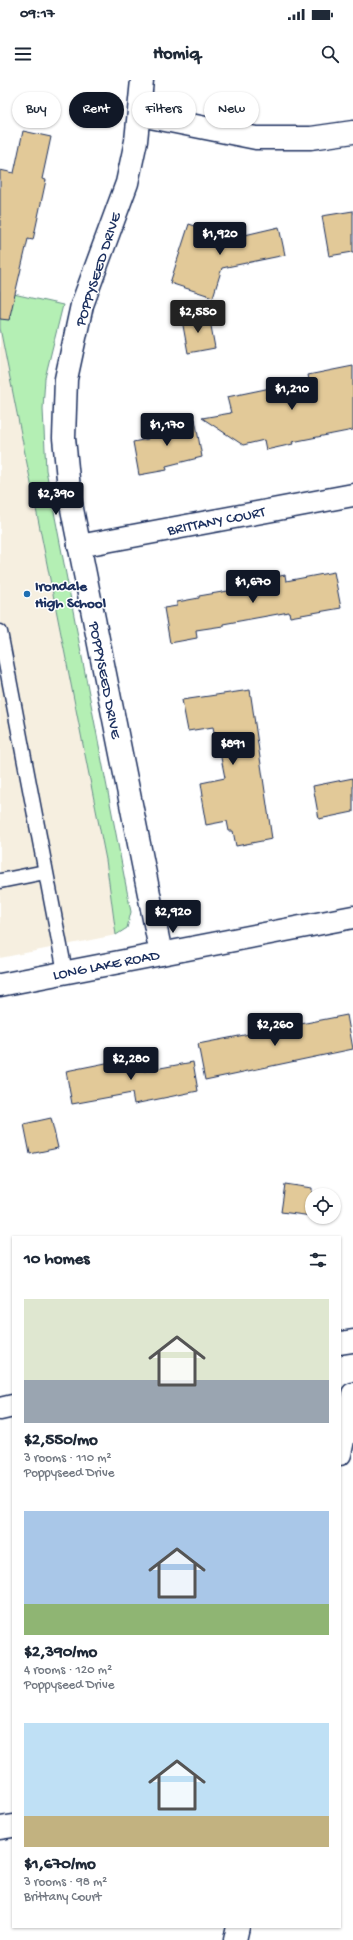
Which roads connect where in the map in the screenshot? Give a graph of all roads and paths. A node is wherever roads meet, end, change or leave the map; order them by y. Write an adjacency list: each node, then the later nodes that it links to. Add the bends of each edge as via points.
1 (142, 80): 2 (street, POPPYSEED DRIVE)
2 (141, 92)
3 (196, 126): 5 (street, via 256,138 311,138)
4 (138, 128): 7 (street, POPPYSEED DRIVE, via 126,183 82,306 66,379 64,438 70,500)
5 (353, 132)
6 (353, 495): 7 (street, BRITTANY COURT)
7 (79, 546): 12 (street, POPPYSEED DRIVE)
8 (0, 632): 9 (lane)
9 (45, 872): 10 (lane); 13 (lane)
10 (0, 881)
11 (353, 917): 12 (street, LONG LAKE ROAD)
12 (161, 954): 13 (street, LONG LAKE ROAD)
13 (64, 972): 14 (street, LONG LAKE ROAD)
14 (0, 985)
15 (353, 1340): 16 (street)
16 (341, 1343)
17 (353, 1394): 20 (street)
18 (12, 1406): 19 (street)
19 (0, 1409)
20 (341, 1449)
21 (12, 1826): 22 (street)
22 (0, 1828)
23 (238, 1928): 24 (street)
24 (236, 1940)

